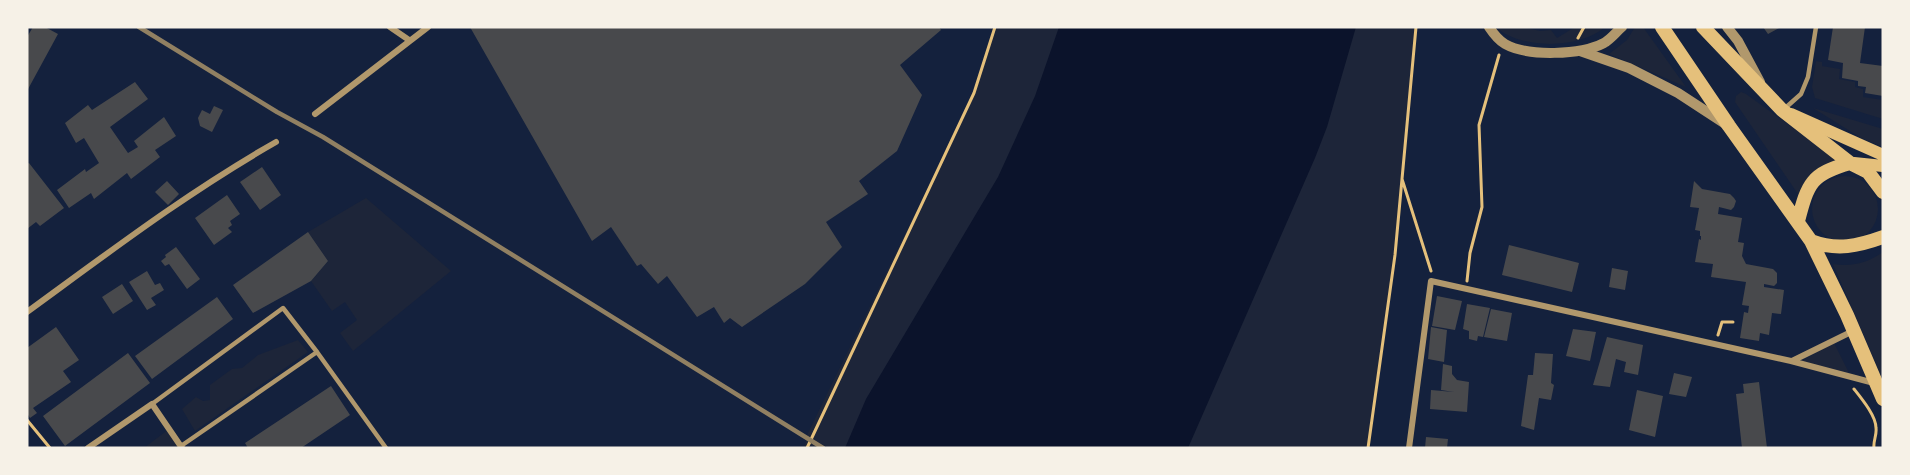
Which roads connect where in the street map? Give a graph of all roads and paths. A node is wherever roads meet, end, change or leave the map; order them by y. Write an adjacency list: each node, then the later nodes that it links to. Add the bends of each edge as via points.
1 (390, 27): 12 (street)
2 (428, 27): 12 (street)
3 (994, 27): 44 (path, via 974,93)
4 (1416, 27): 23 (path)
5 (1489, 27): 13 (street)
6 (1584, 27): 14 (path)
7 (1622, 27): 14 (street, via 1606,42)
8 (1662, 27): 18 (main road)
9 (1703, 27): 15 (main road)
10 (1727, 27): 15 (street)
11 (1816, 27): 16 (lane, via 1808,77 1801,94)
12 (409, 40): 17 (street)
13 (1504, 43): 14 (street, via 1548,52); 30 (path, via 1479,124 1482,207 1470,253)
14 (1577, 48): 18 (street, via 1629,68)
15 (1766, 92): 16 (main road)
16 (1782, 110): 20 (main road); 21 (main road)
17 (315, 114)
18 (1729, 126): 25 (main road)
19 (276, 142): 31 (street, via 146,225)
20 (1883, 155)
21 (1850, 162): 22 (main road); 24 (main road, via 1868,172); 25 (main road, via 1822,173 1808,188)
22 (1883, 166)
23 (1402, 179): 28 (path); 45 (path)
24 (1883, 192)
25 (1798, 221): 27 (main road)
26 (1880, 235): 27 (main road, via 1847,248)
27 (1811, 241): 32 (main road)
28 (1432, 278): 30 (street); 46 (street)
29 (1458, 280): 30 (path)
30 (1467, 286): 34 (street)
31 (27, 312)
32 (1853, 330): 34 (street); 35 (main road)
33 (317, 352): 37 (lane, via 283,308); 40 (lane); 43 (lane)
34 (1791, 361): 35 (street)
35 (1876, 384): 36 (main road)
36 (1883, 399)
37 (152, 404): 40 (street); 42 (street)
38 (1866, 404): 47 (path, via 1876,428)
39 (28, 423): 41 (path)
40 (181, 447)
41 (50, 448)
42 (88, 448)
43 (386, 448)
44 (807, 448)
45 (1368, 448)
46 (1409, 448)
47 (1874, 448)

